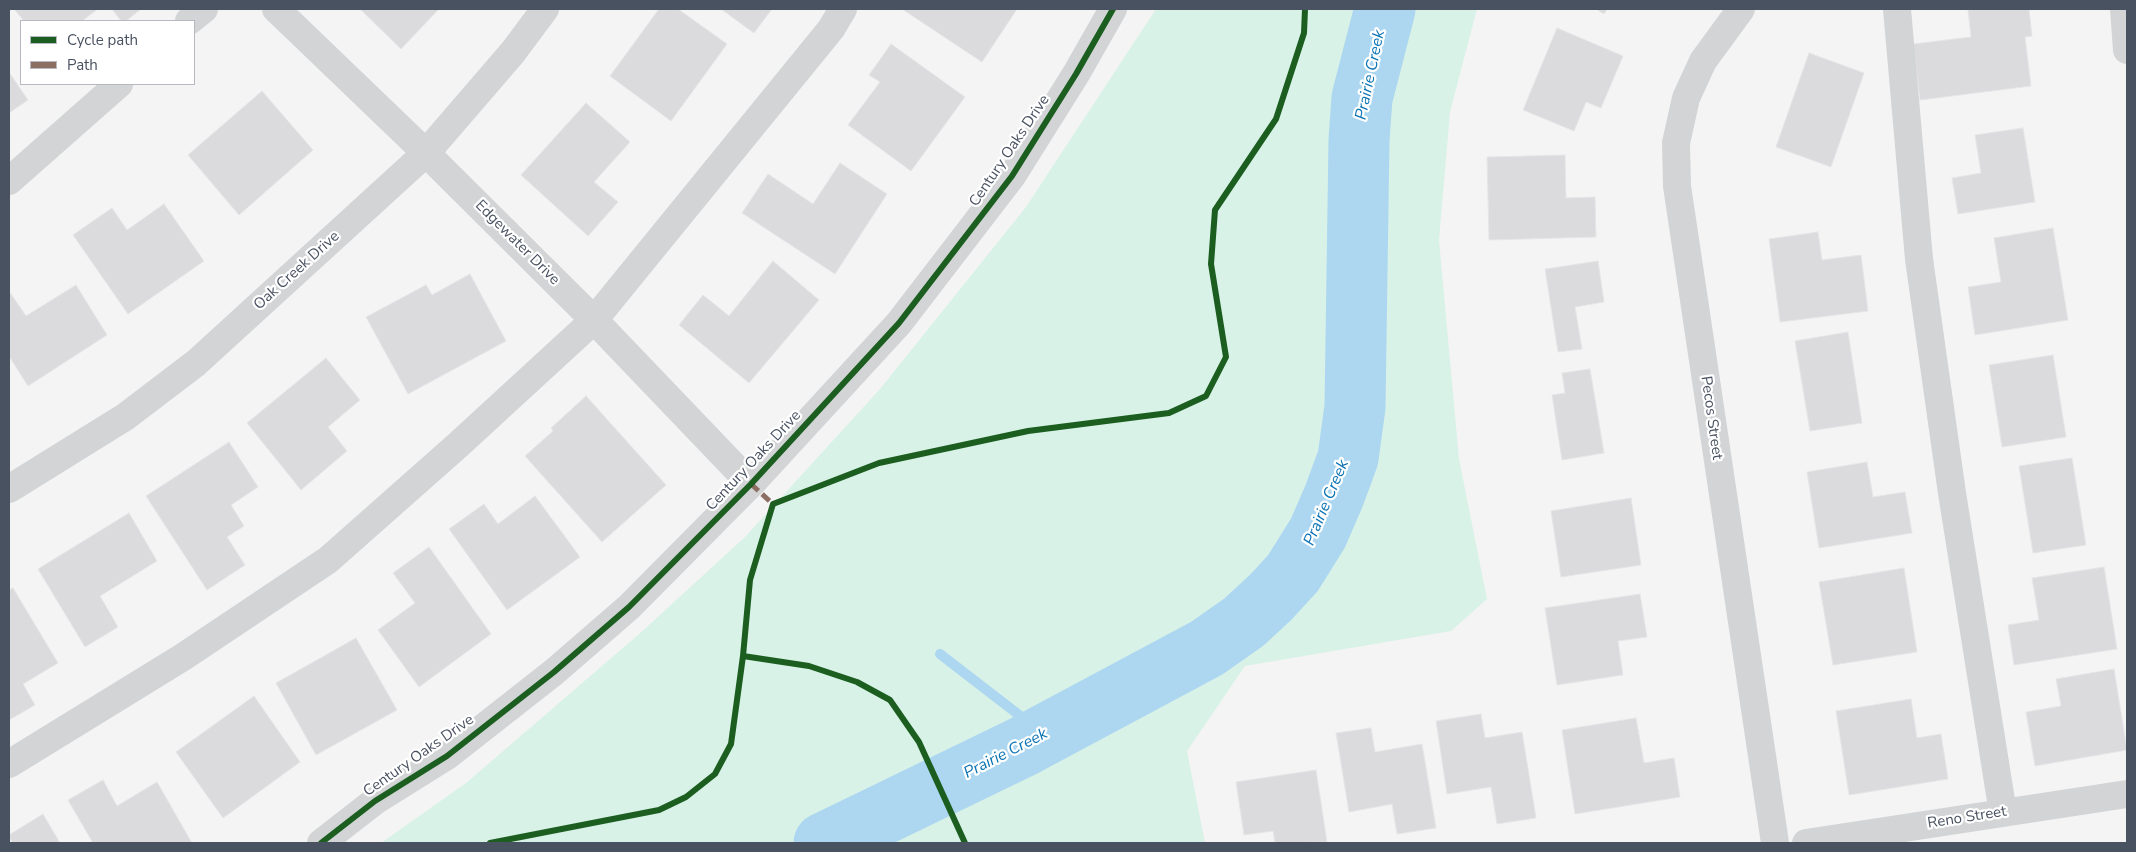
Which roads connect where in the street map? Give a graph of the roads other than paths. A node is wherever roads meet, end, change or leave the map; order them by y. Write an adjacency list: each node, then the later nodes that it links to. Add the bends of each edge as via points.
1 (204, 9): 9 (street)
2 (276, 9): 12 (street, Edgewater Drive)
3 (545, 9): 12 (street, Oak Creek Drive, via 513,52)
4 (843, 9): 14 (street, via 831,29)
5 (1113, 9): 15 (street, Century Oaks Drive, via 1076,74 1006,183 899,324)
6 (1741, 9): 21 (street, Pecos Street, via 1703,61 1686,98 1676,143 1677,186)
7 (1897, 9): 19 (street, via 1919,259 1952,493)
8 (2124, 9): 10 (street)
9 (190, 20)
10 (2127, 50)
11 (118, 85): 13 (street)
12 (426, 153): 14 (street, Edgewater Drive); 16 (street, Oak Creek Drive, via 196,362 125,417)
13 (9, 182)
14 (594, 320): 15 (street, Edgewater Drive); 17 (street, via 328,560 184,657)
15 (751, 484): 20 (street, Century Oaks Drive, via 629,607 554,672 447,756 375,801)
16 (9, 489)
17 (9, 764)
18 (2127, 794): 19 (street, Reno Street)
19 (2003, 812): 22 (street, Reno Street)
20 (321, 843)
21 (1775, 843)
22 (1806, 843)

